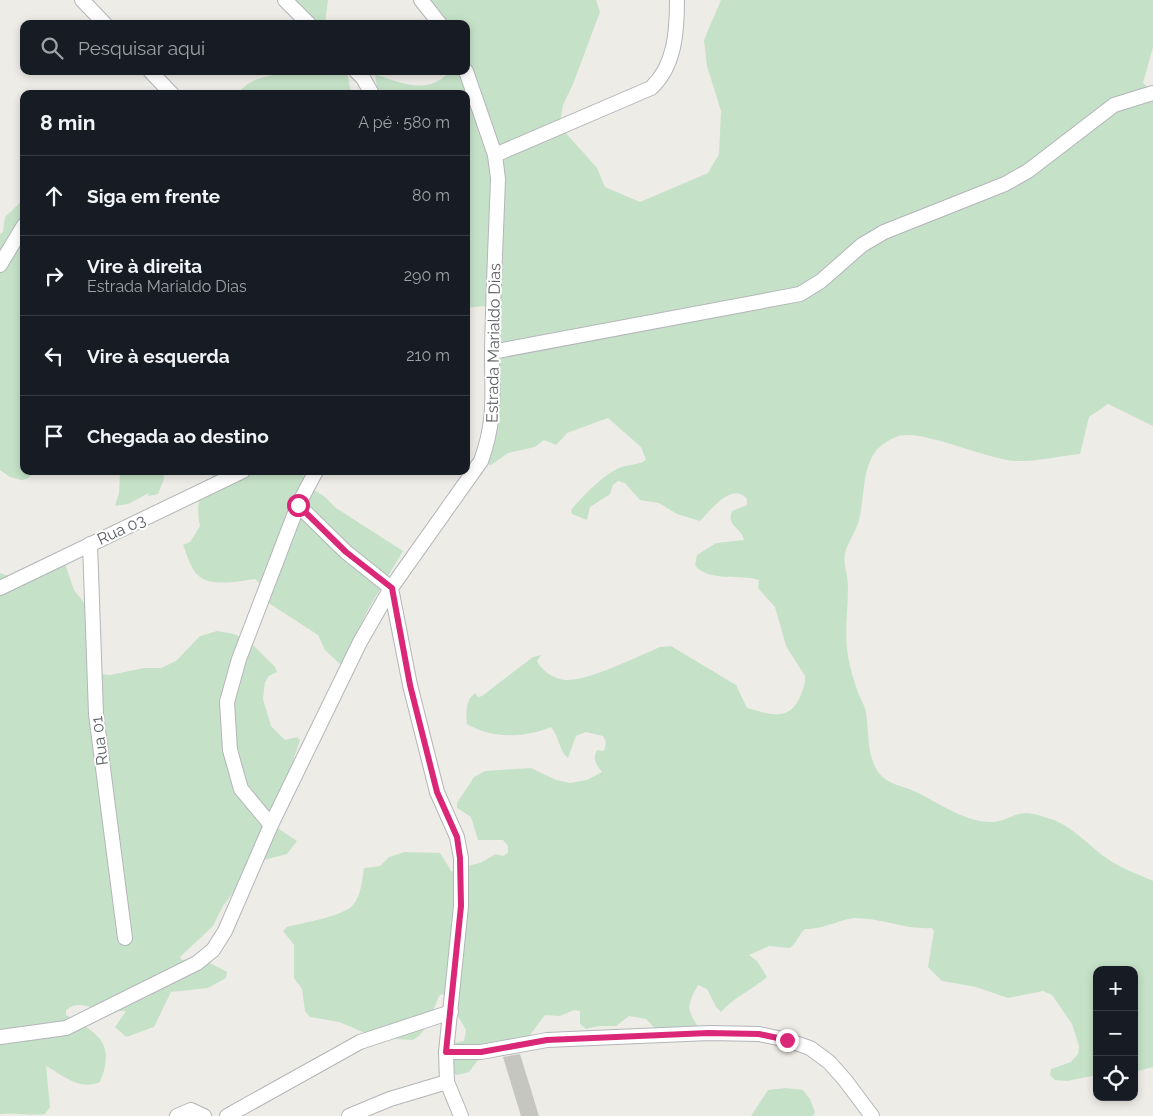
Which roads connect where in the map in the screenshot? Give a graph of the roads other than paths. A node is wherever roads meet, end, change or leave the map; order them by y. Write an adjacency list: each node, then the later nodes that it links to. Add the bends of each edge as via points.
1 (82, 0): 5 (street)
2 (285, 0): 6 (street)
3 (422, 0): 7 (street)
4 (677, 0): 14 (street, via 672,53 666,70 651,88)
5 (101, 20)
6 (305, 20)
7 (437, 20)
8 (154, 75): 11 (street)
9 (361, 75): 12 (street)
10 (467, 75): 14 (street, Estrada Marialdo Dias)
11 (168, 90)
12 (370, 90)
13 (1153, 93): 17 (street, via 1114,105 1028,171 1005,184 884,232 862,245 822,281 800,294)
14 (495, 155): 17 (street, Estrada Marialdo Dias, via 498,179)
15 (20, 232): 16 (street)
16 (0, 265)
17 (492, 352): 23 (street, Estrada Marialdo Dias, via 494,412 482,461)
18 (235, 475): 21 (street, Rua 03)
19 (314, 475): 20 (street)
20 (298, 505): 23 (street, via 346,552); 24 (street, via 238,659 227,702 230,750 241,789)
21 (90, 544): 22 (street, Rua 03); 25 (street, Rua 01, via 96,714)
22 (0, 588)
23 (392, 588): 24 (street, Estrada Marialdo Dias, via 360,642); 26 (street, via 410,685 437,792 457,837 460,858 461,906)
24 (271, 825): 27 (street, Estrada Marialdo Dias, via 225,931 213,950 202,959 66,1028)
25 (125, 938)
26 (452, 1012): 28 (street); 32 (street, via 360,1042)
27 (0, 1037)
28 (446, 1052): 29 (street); 35 (street, via 481,1052 547,1040 759,1034 810,1048 829,1062)
29 (447, 1082): 33 (street, via 390,1099); 34 (street)
30 (177, 1116): 31 (street, via 191,1110)
31 (204, 1116)
32 (227, 1116)
33 (349, 1116)
34 (461, 1116)
35 (872, 1116)

